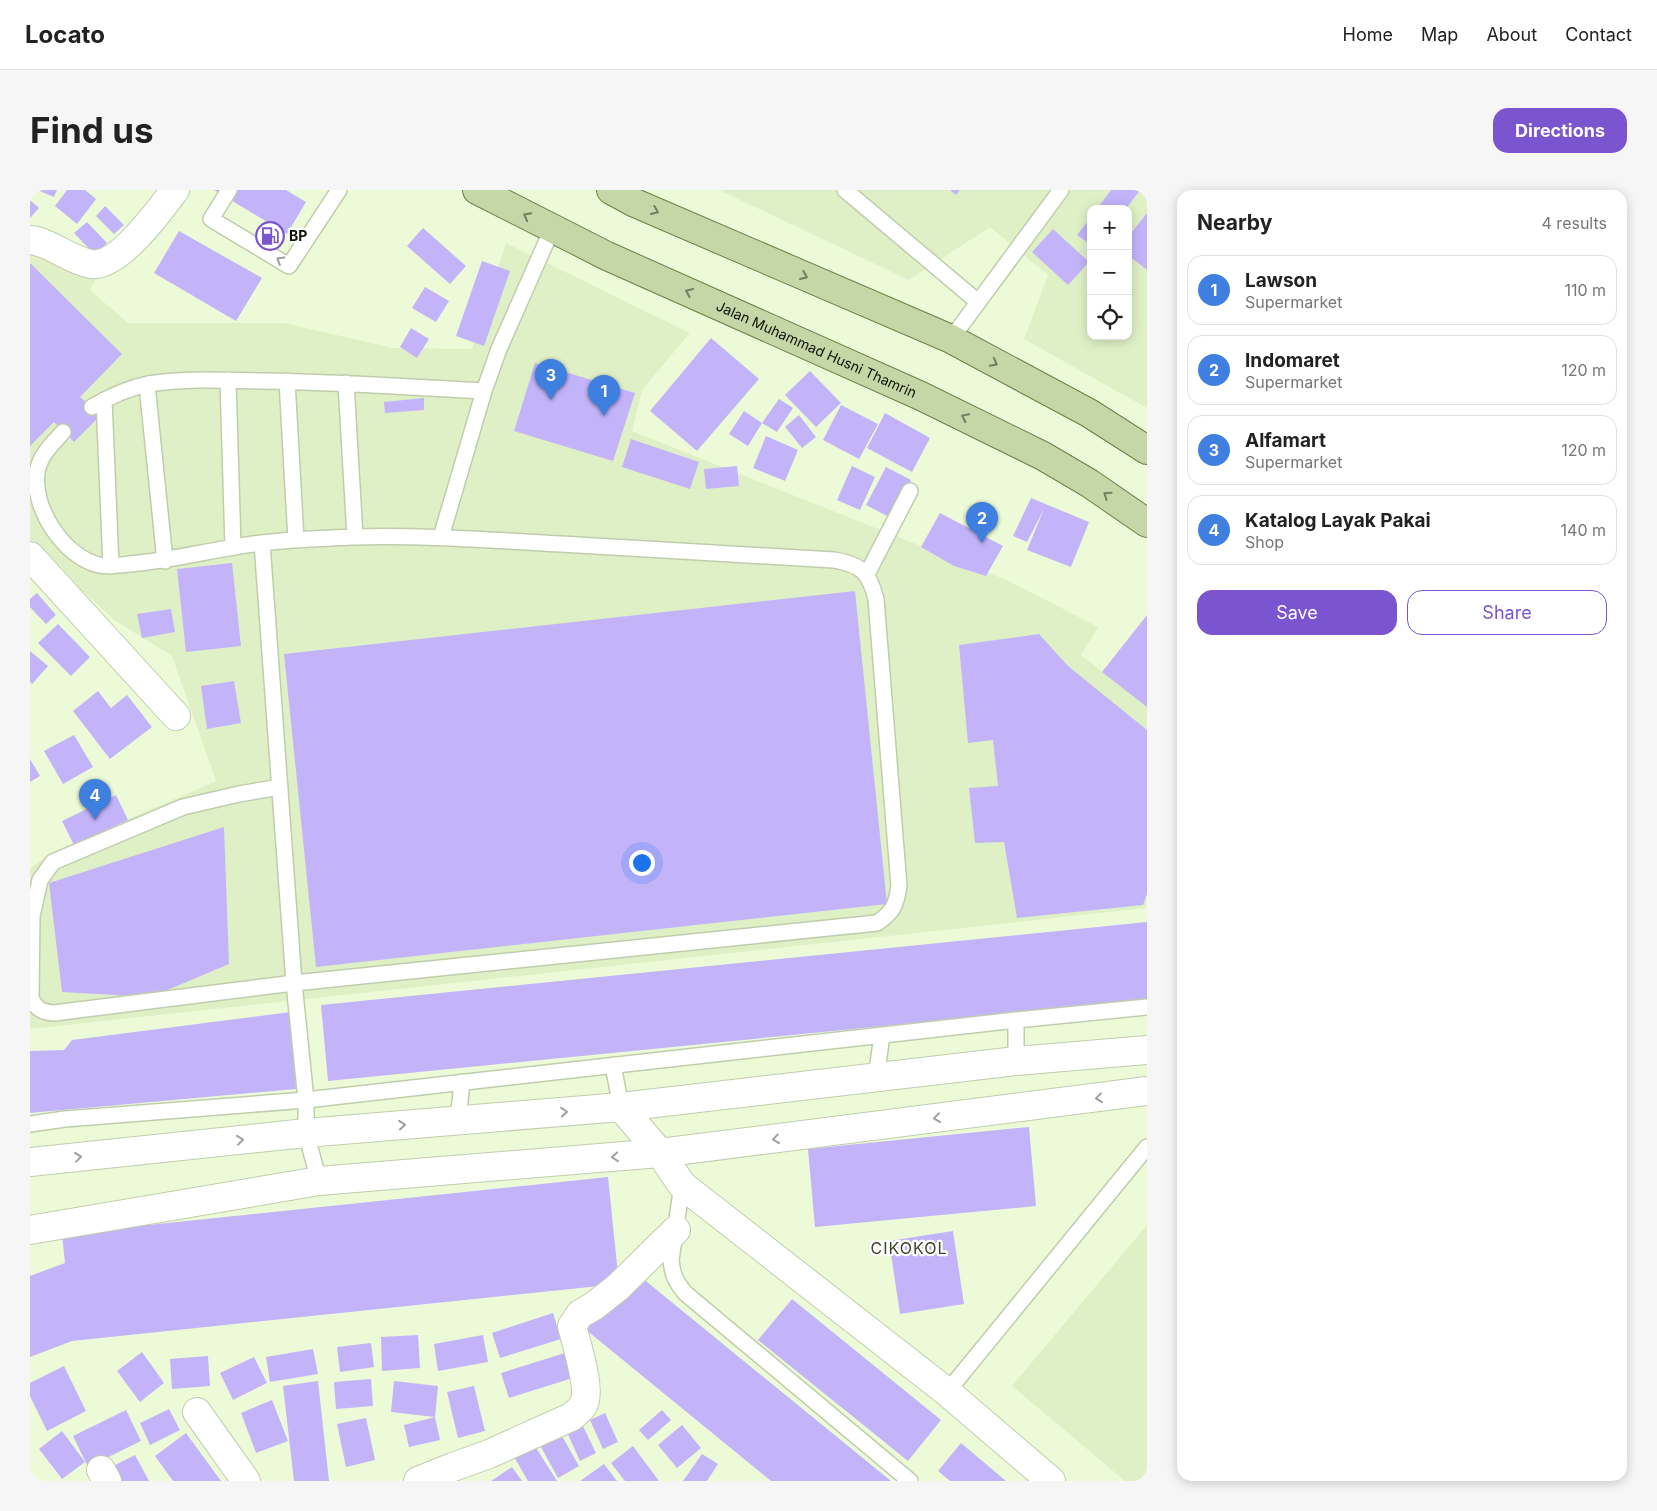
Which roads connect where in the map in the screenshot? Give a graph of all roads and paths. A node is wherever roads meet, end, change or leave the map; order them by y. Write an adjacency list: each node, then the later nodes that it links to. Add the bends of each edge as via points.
1 (176, 190): 9 (street, via 141,234 104,262 92,264)
2 (229, 190): 3 (lane, one-way to 2, via 289,266 212,219)
3 (339, 190)
4 (477, 190): 8 (main road, Jalan Muhammad Husni Thamrin, one-way to 4)
5 (611, 190): 11 (main road, one-way to 11)
6 (845, 190): 10 (lane)
7 (1061, 190): 10 (lane)
8 (552, 229): 16 (lane); 20 (main road, Jalan Muhammad Husni Thamrin, one-way to 8, via 1043,456 921,396)
9 (30, 240)
10 (978, 302): 11 (lane)
11 (951, 340): 18 (main road, one-way to 18, via 1090,413)
12 (228, 380): 13 (lane); 15 (lane); 25 (lane)
13 (287, 381): 14 (lane); 23 (lane)
14 (346, 383): 16 (lane); 21 (lane)
15 (147, 384): 26 (lane); 28 (lane, via 98,404)
16 (484, 391): 22 (lane)
17 (63, 432): 28 (lane, via 42,458 37,472 36,487 46,519 71,550 90,562)
18 (1147, 450)
19 (910, 491): 29 (lane)
20 (1147, 523)
21 (355, 537): 22 (lane); 23 (lane)
22 (441, 537): 29 (lane, via 834,560 846,562)
23 (296, 540): 24 (lane)
24 (262, 543): 25 (lane); 31 (lane)
25 (233, 547): 26 (lane)
26 (165, 561): 28 (lane)
27 (33, 565): 30 (street)
28 (111, 566)
29 (868, 574): 32 (lane, via 876,599 899,886 897,902 890,914 877,924)
30 (176, 716)
31 (280, 787): 32 (lane); 32 (lane, via 183,808 53,862 40,880 32,916 31,998 39,1010 54,1013)
32 (294, 983): 42 (lane)
33 (1147, 1007): 34 (lane)
34 (1016, 1020): 35 (lane); 37 (lane)
35 (882, 1035): 38 (lane); 39 (lane)
36 (1147, 1050): 37 (street)
37 (1016, 1061): 39 (street)
38 (614, 1065): 40 (lane); 43 (lane)
39 (876, 1078): 43 (street)
40 (462, 1082): 42 (lane); 44 (lane)
41 (1147, 1091): 48 (street, one-way to 48)
42 (306, 1100): 45 (lane); 46 (lane)
43 (621, 1107): 44 (street, one-way to 43); 48 (street)
44 (458, 1121): 46 (street, one-way to 44)
45 (30, 1124)
46 (306, 1133): 49 (street, one-way to 46); 50 (lane)
47 (1147, 1147): 54 (lane)
48 (660, 1153): 50 (street, one-way to 50); 51 (street)
49 (30, 1162)
50 (319, 1181): 52 (street)
51 (682, 1185): 53 (lane); 54 (street)
52 (30, 1230)
53 (676, 1230): 56 (street, via 618,1287 580,1314 572,1326 586,1395 578,1411 489,1454); 59 (lane, via 672,1271 676,1283 685,1293)
54 (947, 1392): 60 (street)
55 (197, 1412): 57 (street)
56 (458, 1474): 58 (street)
57 (246, 1481)
58 (418, 1481)
59 (910, 1481)
60 (1051, 1481)

